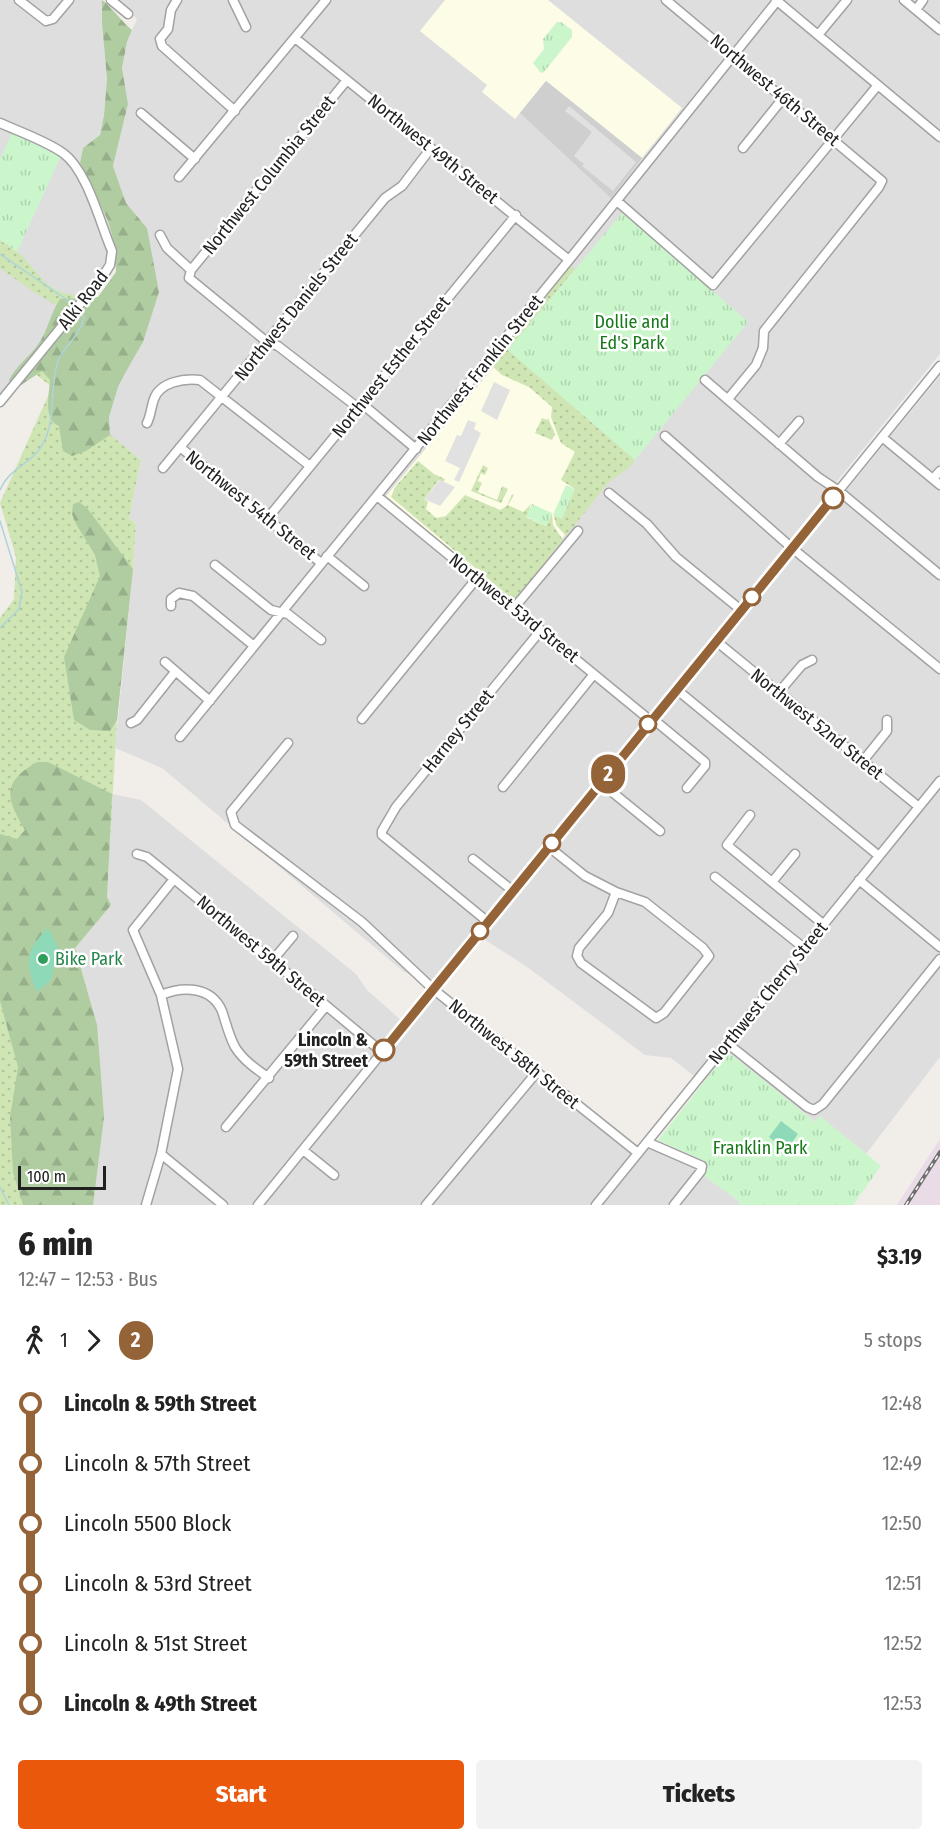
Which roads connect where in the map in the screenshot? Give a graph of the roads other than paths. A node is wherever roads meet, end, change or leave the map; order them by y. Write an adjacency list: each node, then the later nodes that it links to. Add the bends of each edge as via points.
1 (19, 0): 2 (street, via 40,19 48,21)
2 (69, 0)
3 (111, 0): 13 (street)
4 (177, 0): 22 (street, via 160,39 167,52)
5 (233, 0): 14 (street)
6 (326, 0): 17 (street)
7 (666, 0): 18 (street, Northwest 46th Street)
8 (776, 0): 16 (street); 18 (street, Northwest Franklin Street)
9 (847, 0): 16 (street)
10 (904, 0): 12 (street)
11 (923, 0): 12 (street)
12 (916, 10): 15 (street)
13 (128, 14)
14 (246, 27)
15 (940, 30)
16 (818, 35): 20 (street)
17 (295, 38): 19 (street, Northwest 49th Street); 22 (street)
18 (733, 55): 21 (street, Northwest 46th Street); 31 (street, Northwest Franklin Street)
19 (347, 80): 27 (street, Northwest 49th Street); 35 (street, Northwest Columbia Street)
20 (878, 85): 25 (street); 26 (street)
21 (784, 97): 26 (street, Northwest 46th Street); 28 (street)
22 (235, 111): 29 (street)
23 (141, 112): 29 (street)
24 (0, 123): 41 (street, Alki Road, via 64,154 84,181 112,250 103,276)
25 (940, 137)
26 (834, 139): 31 (street, via 713,285); 40 (street, Northwest 46th Street, via 882,181 764,331 756,365)
27 (431, 148): 32 (street, Northwest 49th Street); 36 (street, Northwest Daniels Street)
28 (743, 148)
29 (195, 159): 30 (street)
30 (179, 177)
31 (617, 201): 34 (street, Northwest Franklin Street)
32 (516, 216): 34 (street, Northwest 49th Street); 42 (street, Northwest Esther Street)
33 (160, 235): 35 (street, via 167,248)
34 (570, 260): 49 (street, Northwest Franklin Street)
35 (191, 270): 36 (street, via 189,278)
36 (267, 342): 39 (street, Northwest Daniels Street); 42 (street)
37 (940, 366): 46 (street)
38 (705, 380): 40 (street)
39 (223, 395): 44 (street, via 200,380 166,385 156,395); 48 (street, Northwest Daniels Street); 50 (street)
40 (728, 399): 47 (street)
41 (0, 402)
42 (359, 405): 49 (street); 50 (street, Northwest Esther Street)
43 (799, 421): 47 (street)
44 (147, 423)
45 (665, 435): 59 (street)
46 (882, 437): 53 (street); 54 (street)
47 (779, 444): 54 (street)
48 (180, 447): 51 (street, Northwest Daniels Street); 57 (street, Northwest 54th Street)
49 (416, 449): 56 (street, Northwest Franklin Street)
50 (310, 466): 57 (street, Northwest Esther Street)
51 (163, 468)
52 (940, 471): 53 (street)
53 (936, 482)
54 (839, 491): 59 (street); 62 (street)
55 (609, 494): 67 (street, via 647,524 676,557)
56 (377, 496): 60 (street, Northwest Franklin Street); 63 (street, Northwest 53rd Street)
57 (267, 519): 60 (street, Northwest 54th Street)
58 (578, 531): 66 (street)
59 (792, 548): 67 (street); 75 (street)
60 (324, 560): 64 (street, Northwest 54th Street); 68 (street, Northwest Franklin Street)
61 (215, 565): 68 (street, via 271,610)
62 (940, 575)
63 (477, 578): 66 (street, Northwest 53rd Street); 81 (street)
64 (364, 586)
65 (171, 606): 72 (street, via 171,598 179,593 193,596)
66 (514, 608): 69 (street, Northwest 53rd Street)
67 (741, 610): 71 (street)
68 (282, 612): 70 (street); 72 (street, Northwest Franklin Street)
69 (541, 630): 77 (street, Northwest 53rd Street); 106 (street, Harney Street, via 392,813 382,835)
70 (321, 640)
71 (716, 641): 78 (street); 79 (street, Northwest 52nd Street)
72 (254, 646): 80 (street, Northwest Franklin Street)
73 (812, 660): 79 (street)
74 (165, 662): 76 (street)
75 (940, 669)
76 (175, 672): 80 (street); 84 (street)
77 (594, 674): 82 (street, Northwest 53rd Street); 90 (street)
78 (676, 689): 82 (street); 98 (street)
79 (779, 692): 87 (street, Northwest 52nd Street)
80 (210, 701): 85 (street, Northwest Franklin Street)
81 (362, 719)
82 (652, 720): 89 (street); 91 (street, Northwest 53rd Street, via 705,762)
83 (887, 720): 87 (street, via 887,731)
84 (131, 723)
85 (180, 737)
86 (288, 743): 113 (street, Northwest 58th Street, via 231,812 235,825 362,922)
87 (863, 761): 92 (street, Northwest 52nd Street)
88 (940, 780): 92 (street, Northwest Cherry Street)
89 (601, 783): 94 (street); 95 (street)
90 (502, 787)
91 (687, 788)
92 (919, 807): 98 (street, Northwest Cherry Street)
93 (750, 815): 103 (street, via 727,845)
94 (660, 831)
95 (549, 847): 104 (street); 105 (street, via 585,876)
96 (137, 854): 101 (street, Northwest 59th Street, via 147,857)
97 (795, 854): 103 (street)
98 (879, 856): 102 (street, Northwest Cherry Street)
99 (474, 859): 104 (street)
100 (716, 877): 110 (street)
101 (174, 879): 112 (street, Northwest 59th Street); 114 (street, via 134,930)
102 (860, 880): 107 (street, Northwest Cherry Street); 109 (street)
103 (772, 882): 107 (street)
104 (513, 891): 106 (street)
105 (616, 892): 105 (street, via 645,902 709,956 664,1014 656,1018 581,963 577,956 579,948 608,913)
106 (488, 922): 113 (street)
107 (824, 924): 110 (street, Northwest Cherry Street)
108 (293, 936): 112 (street)
109 (940, 946)
110 (804, 948): 116 (street, Northwest Cherry Street)
111 (940, 959): 116 (street, via 823,1104 814,1110)
112 (272, 961): 115 (street, Northwest 59th Street)
113 (434, 989): 117 (street); 118 (street, Northwest 58th Street)
114 (161, 995): 119 (street, via 189,989 211,997 221,1009 241,1057); 124 (street, via 178,1070)
115 (326, 1006): 117 (street, Northwest 59th Street); 119 (street)
116 (727, 1044): 121 (street, Northwest Cherry Street)
117 (382, 1052): 122 (street)
118 (537, 1072): 123 (street, Northwest 58th Street); 129 (street)
119 (269, 1078): 120 (street)
120 (226, 1127)
121 (647, 1142): 123 (street, Northwest Cherry Street); 131 (street, via 702,1166)
122 (303, 1150): 125 (street); 128 (street)
123 (638, 1153): 130 (street, Northwest Cherry Street)
124 (161, 1154): 126 (street); 127 (street)
125 (334, 1175)
126 (146, 1205)
127 (223, 1205)
128 (258, 1205)
129 (426, 1205)
130 (596, 1205)
131 (674, 1205)

